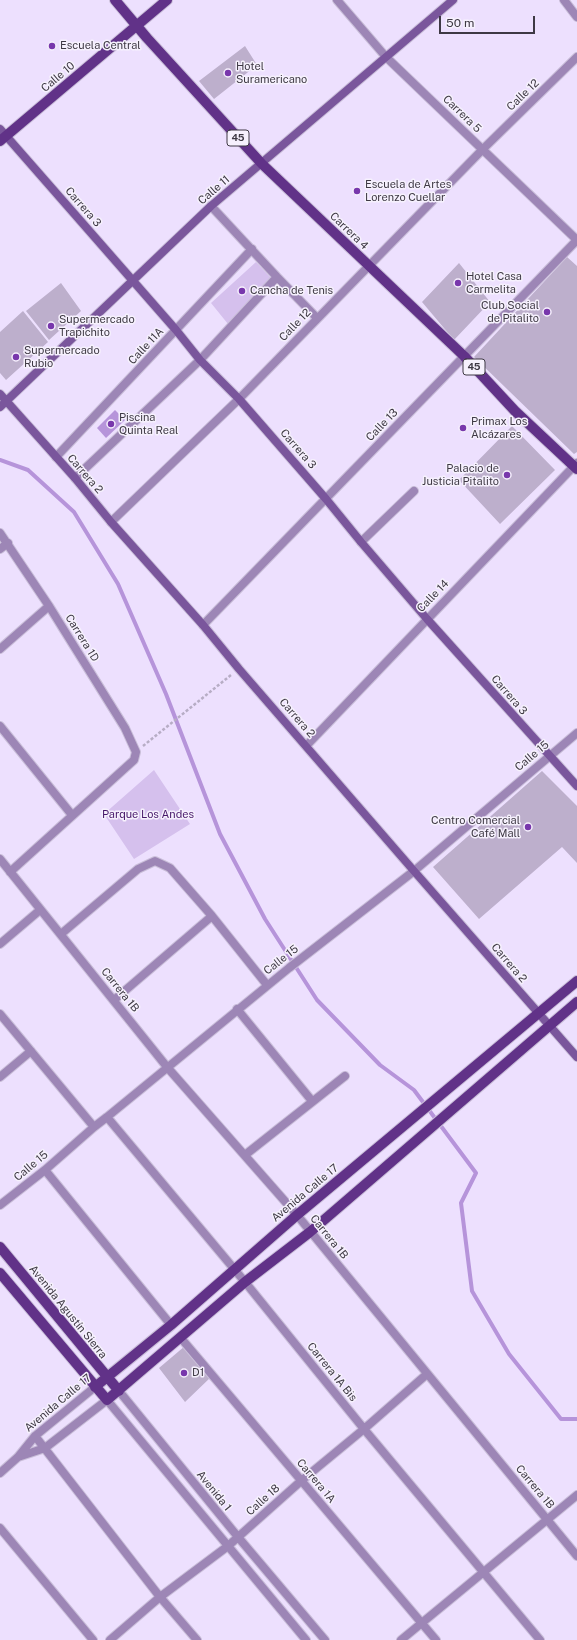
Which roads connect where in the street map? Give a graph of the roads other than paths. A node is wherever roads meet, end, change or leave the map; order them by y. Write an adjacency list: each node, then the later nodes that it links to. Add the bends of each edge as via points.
1 (115, 0): 7 (main road, Carrera 4 / 45)
2 (167, 0): 7 (main road, Calle 10)
3 (337, 0): 8 (street, Carrera 5)
4 (453, 0): 8 (main road, Calle 11)
5 (564, 0): 6 (street)
6 (577, 17)
7 (137, 26): 10 (main road, Calle 10); 12 (main road, Carrera 4 / 45)
8 (386, 56): 11 (street, Carrera 5); 12 (main road, Calle 11)
9 (577, 57): 11 (street, Calle 12)
10 (2, 135): 18 (main road, Carrera 3)
11 (483, 149): 14 (street, Carrera 5); 16 (street, Calle 12)
12 (262, 164): 13 (main road, Calle 11); 16 (main road, Carrera 4 / 45)
13 (212, 206): 15 (street); 18 (main road, Calle 11)
14 (577, 240): 21 (street, Calle 13)
15 (252, 249): 17 (street); 20 (street, Calle 11A)
16 (370, 267): 19 (street, Calle 12); 21 (main road, Carrera 4 / 45)
17 (277, 277): 19 (street); 22 (street)
18 (133, 280): 20 (main road, Carrera 3); 25 (main road, Calle 11)
19 (317, 318): 24 (street, Calle 12)
20 (176, 330): 22 (main road, Carrera 3); 26 (street, Calle 11A)
21 (464, 356): 27 (main road, Carrera 4 / 45, via 515,411); 30 (street, Calle 13)
22 (200, 360): 24 (main road, Carrera 3); 28 (street)
23 (0, 394): 25 (main road, Carrera 2)
24 (239, 399): 30 (main road, Carrera 3); 31 (street, Calle 12)
25 (3, 404): 26 (main road, Carrera 2, via 11,405)
26 (56, 457): 28 (main road, Carrera 2)
27 (576, 466): 37 (street, Calle 14)
28 (75, 478): 31 (main road, Carrera 2)
29 (414, 491): 33 (street)
30 (326, 499): 33 (main road, Carrera 3); 38 (street, Calle 13)
31 (111, 522): 38 (main road, Carrera 2)
32 (0, 533): 34 (street, Carrera 1D)
33 (361, 542): 37 (main road, Carrera 3)
34 (8, 543): 35 (street); 36 (street, Carrera 1D)
35 (0, 549)
36 (49, 606): 39 (street); 45 (street, Carrera 1D, via 125,728 135,756)
37 (427, 619): 42 (street, Calle 14); 43 (main road, Carrera 3)
38 (203, 625): 42 (main road, Carrera 2)
39 (0, 650)
40 (0, 726): 45 (street)
41 (577, 733): 43 (street, Calle 15)
42 (307, 745): 47 (main road, Carrera 2)
43 (549, 756): 44 (main road, Carrera 3); 47 (street, Calle 15)
44 (577, 786)
45 (72, 815): 48 (street)
46 (0, 859): 48 (street, Carrera 1B)
47 (414, 871): 54 (street, Calle 15); 59 (main road, Carrera 2)
48 (10, 872): 49 (street, Carrera 1B)
49 (40, 910): 51 (street, Carrera 1B); 52 (street)
50 (212, 916): 51 (street, via 170,868 155,861 138,869); 54 (street); 55 (street)
51 (61, 934): 55 (street, Carrera 1B)
52 (0, 944)
53 (577, 981): 59 (main road, Avenida Calle 17)
54 (267, 985): 57 (street, Calle 15)
55 (114, 1000): 63 (street, Carrera 1B)
56 (577, 1002): 60 (main road)
57 (237, 1009): 63 (street, Calle 15); 66 (street)
58 (0, 1014): 61 (street)
59 (538, 1014): 60 (main road, Carrera 2); 72 (main road, Avenida Calle 17)
60 (550, 1026): 62 (main road, Carrera 2); 73 (main road)
61 (31, 1051): 65 (street); 68 (street)
62 (577, 1058)
63 (167, 1066): 67 (street, Calle 15); 69 (street, Carrera 1B)
64 (345, 1076): 66 (street)
65 (0, 1077)
66 (312, 1101): 69 (street)
67 (107, 1117): 68 (street, Calle 15); 75 (street, Carrera 1A Bis)
68 (94, 1126): 70 (street, Calle 15)
69 (245, 1155): 72 (street, Carrera 1B)
70 (44, 1170): 71 (street, Calle 15); 78 (street)
71 (0, 1205)
72 (297, 1216): 73 (street, Carrera 1B); 75 (main road, Avenida Calle 17)
73 (310, 1232): 77 (main road); 80 (street, Carrera 1B)
74 (0, 1247): 81 (main road, Avenida Agustín Sierra)
75 (235, 1271): 77 (street, Carrera 1A Bis); 78 (main road, Avenida Calle 17)
76 (0, 1273): 82 (main road)
77 (245, 1282): 79 (main road); 85 (street, Carrera 1A Bis)
78 (171, 1325): 81 (main road, Avenida Calle 17)
79 (180, 1337): 83 (main road); 90 (street, Carrera 1A)
80 (427, 1374): 85 (street, Calle 18); 92 (street, Carrera 1B)
81 (107, 1378): 82 (main road, Avenida Calle 17); 83 (main road, Avenida Agustín Sierra)
82 (95, 1387): 84 (main road); 86 (street, Avenida Calle 17)
83 (119, 1391): 84 (main road); 94 (street, Avenida 1)
84 (107, 1400): 87 (street); 95 (street)
85 (364, 1429): 90 (street, Calle 18); 97 (street, Carrera 1A Bis)
86 (35, 1436): 87 (street); 88 (street, Avenida Calle 17)
87 (45, 1448): 88 (street); 98 (street)
88 (18, 1457): 89 (street)
89 (0, 1473)
90 (301, 1481): 94 (street, Calle 18); 99 (street, Carrera 1A)
91 (577, 1495): 92 (street)
92 (547, 1518): 96 (street, Carrera 1B); 97 (street)
93 (0, 1528): 100 (street)
94 (238, 1537): 95 (street, Calle 18); 104 (street, Avenida 1)
95 (228, 1546): 98 (street, Calle 18); 103 (street)
96 (577, 1556)
97 (484, 1572): 99 (street); 107 (street, Carrera 1A Bis)
98 (160, 1597): 101 (street, Calle 18); 102 (street)
99 (423, 1623): 105 (street); 106 (street, Carrera 1A)
100 (93, 1640)
101 (110, 1640)
102 (197, 1640)
103 (306, 1640)
104 (325, 1640)
105 (401, 1640)
106 (436, 1640)
107 (540, 1640)

